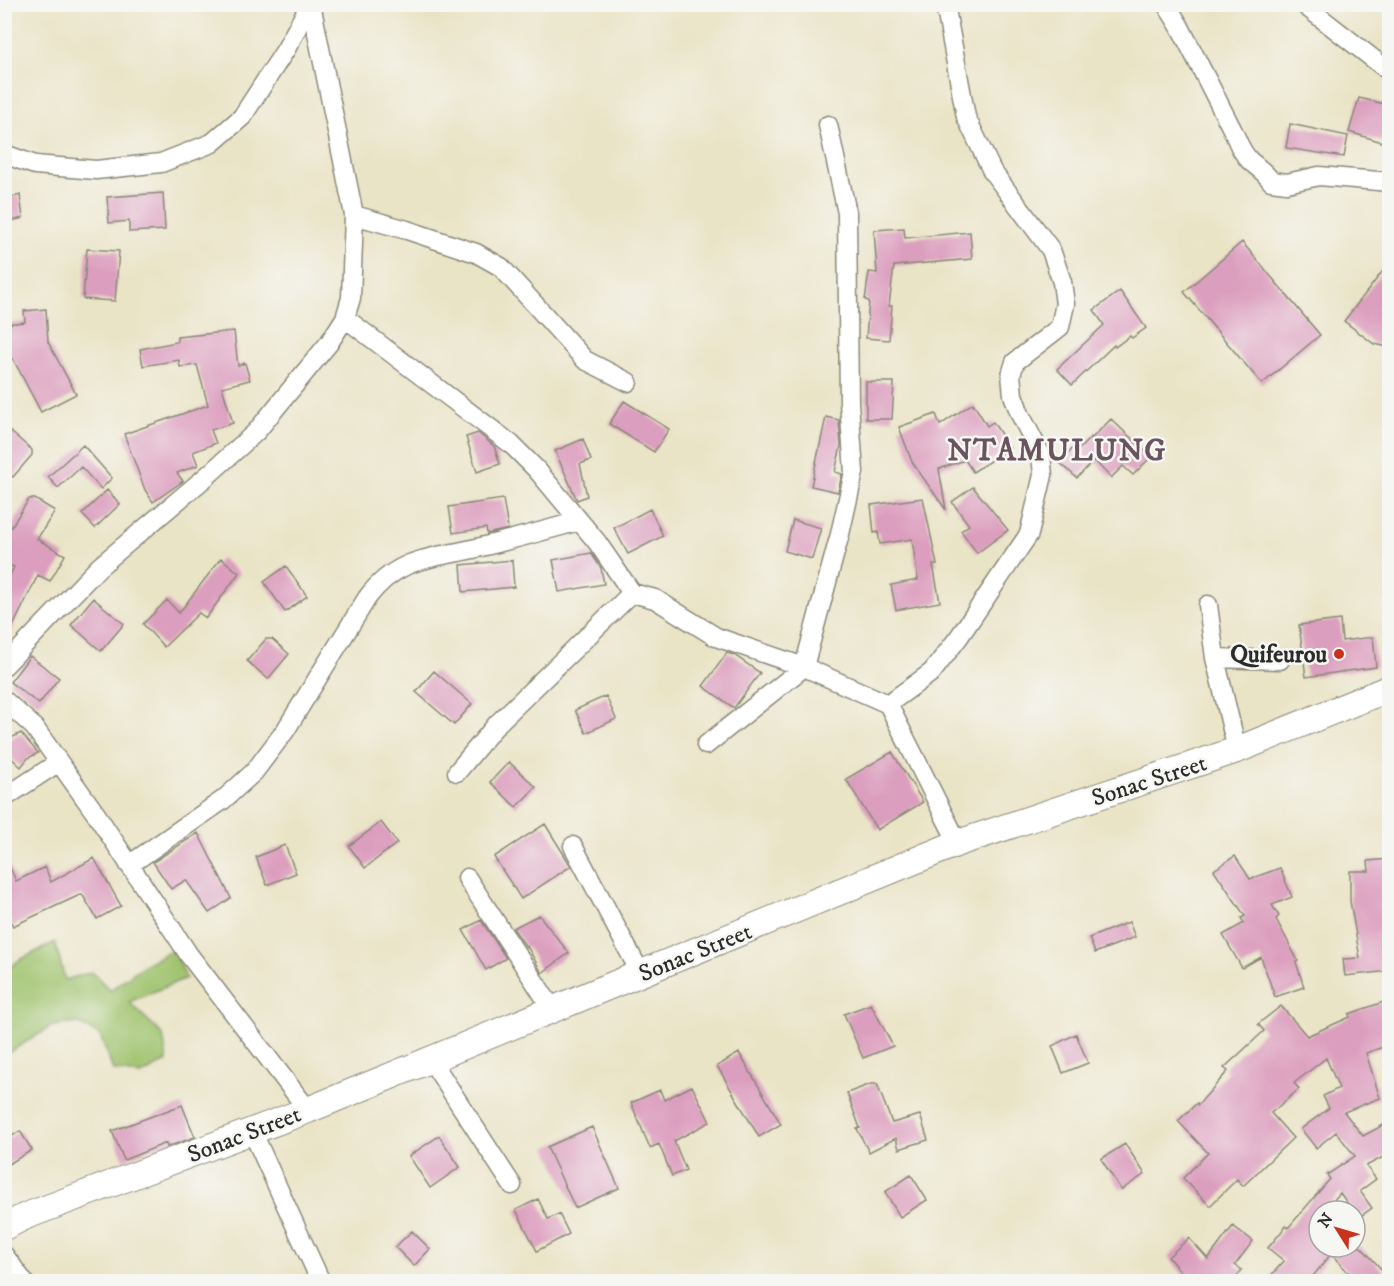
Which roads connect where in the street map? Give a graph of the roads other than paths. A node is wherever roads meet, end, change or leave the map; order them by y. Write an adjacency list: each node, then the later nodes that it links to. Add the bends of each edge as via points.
1 (311, 4): 7 (street, via 242,117 212,142 161,163 96,170 35,165); 9 (street)
2 (945, 4): 21 (street, via 966,117 992,171 1051,250 1065,304 1060,327 1015,362 1011,375 1020,414 1041,455 1043,475 1029,534 932,672)
3 (1166, 4): 8 (street, via 1239,148 1271,181 1287,183 1319,176)
4 (1304, 4): 5 (street)
5 (1389, 72)
6 (828, 125): 18 (street, via 847,213 849,402 854,472)
7 (4, 154)
8 (1389, 182)
9 (354, 215): 10 (street, via 351,298); 11 (street, via 476,253 501,267 585,360)
10 (345, 318): 12 (street, via 511,444); 17 (street, via 329,344 256,432 99,567)
11 (628, 382)
12 (579, 521): 13 (street); 29 (street, via 430,556 389,575 367,598 285,731 254,772 223,800)
13 (632, 593): 18 (street, via 655,599 716,637); 25 (street, via 497,724)
14 (1208, 604): 15 (street)
15 (1215, 658): 16 (street); 23 (street)
16 (1280, 660)
17 (4, 666)
18 (804, 667): 21 (street); 22 (street)
19 (1389, 688): 23 (highway, Sonac Street)
20 (4, 700): 24 (street, via 34,727)
21 (888, 704): 27 (street)
22 (706, 745)
23 (1237, 750): 27 (highway, Sonac Street)
24 (59, 762): 26 (street); 29 (street)
25 (458, 772)
26 (4, 798)
27 (958, 843): 31 (highway, Sonac Street)
28 (573, 846): 31 (street)
29 (129, 865): 34 (street, via 189,955)
30 (468, 878): 32 (street)
31 (641, 974): 32 (highway, Sonac Street)
32 (552, 1010): 33 (highway, Sonac Street)
33 (431, 1060): 34 (highway, Sonac Street); 36 (street)
34 (308, 1110): 35 (highway, Sonac Street)
35 (252, 1131): 37 (highway, Sonac Street); 40 (street)
36 (512, 1185)
37 (4, 1227)
38 (4, 1256): 39 (street)
39 (24, 1281)
40 (321, 1281)

